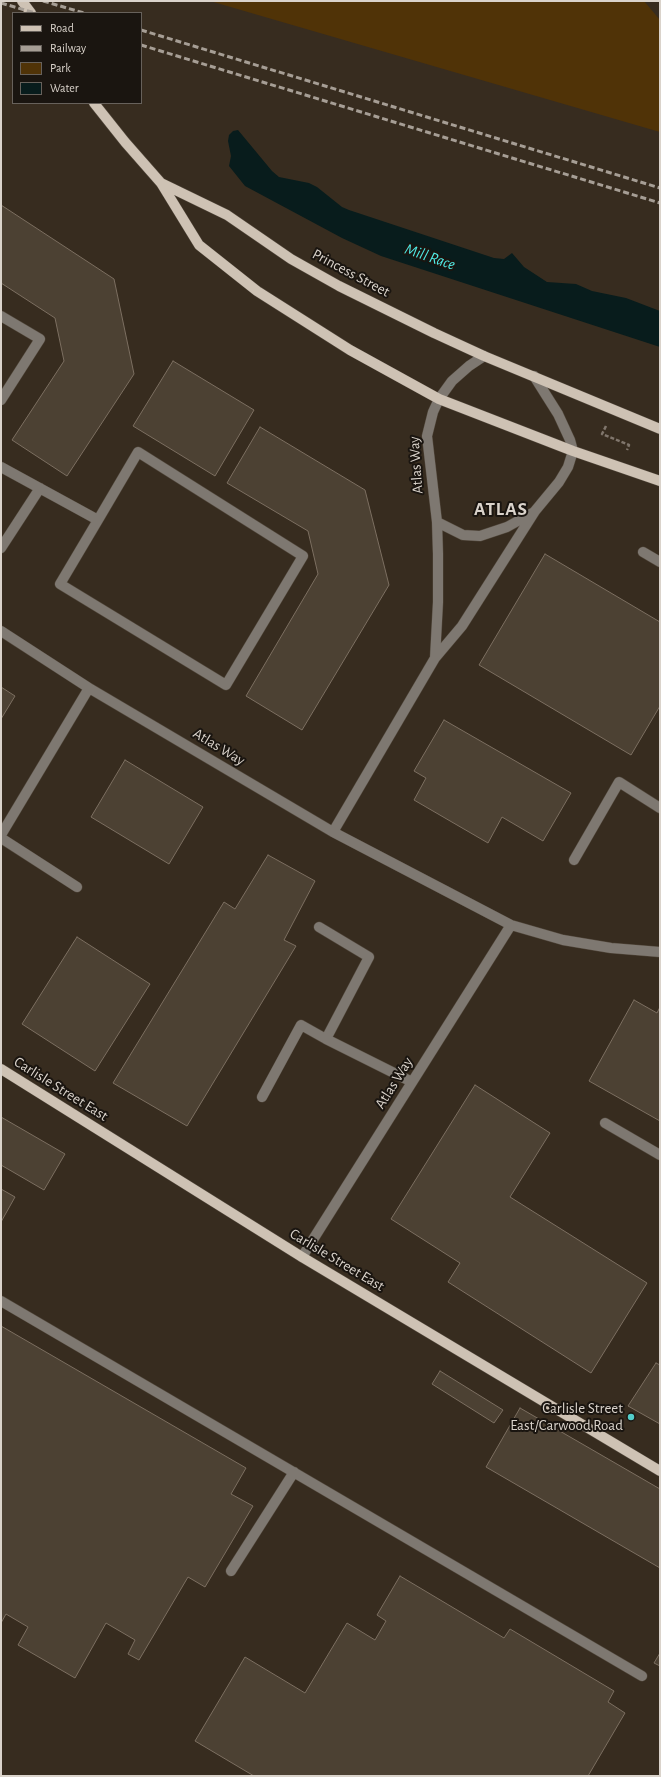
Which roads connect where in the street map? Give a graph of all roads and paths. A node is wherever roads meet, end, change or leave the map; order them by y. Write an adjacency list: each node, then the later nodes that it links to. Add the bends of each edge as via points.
1 (22, 1): 2 (main road)
2 (30, 12)
3 (95, 104): 4 (main road, via 124,142)
4 (161, 183): 6 (main road, Princess Street, via 228,215 273,247 339,286); 8 (main road, via 200,245 222,264 256,290 332,338)
5 (1, 316): 9 (street, via 40,339)
6 (484, 356): 7 (main road, Princess Street); 8 (street, Atlas Way, via 452,381)
7 (534, 376): 10 (main road, Princess Street); 12 (street, via 563,423)
8 (439, 399): 12 (main road); 19 (street, Atlas Way, via 427,436)
9 (1, 400)
10 (612, 409): 11 (main road, Princess Street); 14 (path, via 602,434 628,445)
11 (660, 429)
12 (573, 451): 14 (main road); 17 (street, Atlas Way, via 568,467 559,482)
13 (1, 467): 16 (street)
14 (620, 467): 15 (main road)
15 (660, 481)
16 (40, 488): 18 (street); 20 (street)
17 (535, 511): 19 (street, Atlas Way, via 507,527 480,536 463,535); 24 (street, Atlas Way, via 462,626)
18 (98, 520): 18 (street, via 138,452 303,556 226,685 60,584)
19 (437, 522): 24 (street, Atlas Way, via 438,602)
20 (1, 548)
21 (643, 552): 22 (street)
22 (660, 562)
23 (1, 631): 25 (street, Atlas Way)
24 (435, 658): 27 (street, Atlas Way)
25 (89, 688): 27 (street, Atlas Way); 28 (street)
26 (660, 808): 30 (street, via 619,782)
27 (333, 832): 32 (street, Atlas Way)
28 (1, 835)
29 (1, 838): 31 (street)
30 (574, 860)
31 (77, 887)
32 (511, 925): 34 (street, Atlas Way, via 563,940 611,948); 37 (street, Atlas Way)
33 (319, 927): 35 (street, via 369,956)
34 (660, 952)
35 (326, 1039): 37 (street); 38 (street, via 300,1025)
36 (1, 1069): 41 (main road, Carlisle Street East)
37 (412, 1082): 41 (street, Atlas Way)
38 (262, 1097)
39 (605, 1123): 40 (street)
40 (660, 1155)
41 (302, 1257): 43 (main road, Carlisle Street East)
42 (1, 1301): 44 (street)
43 (660, 1471)
44 (294, 1472): 45 (street); 46 (street)
45 (231, 1571)
46 (642, 1676)

